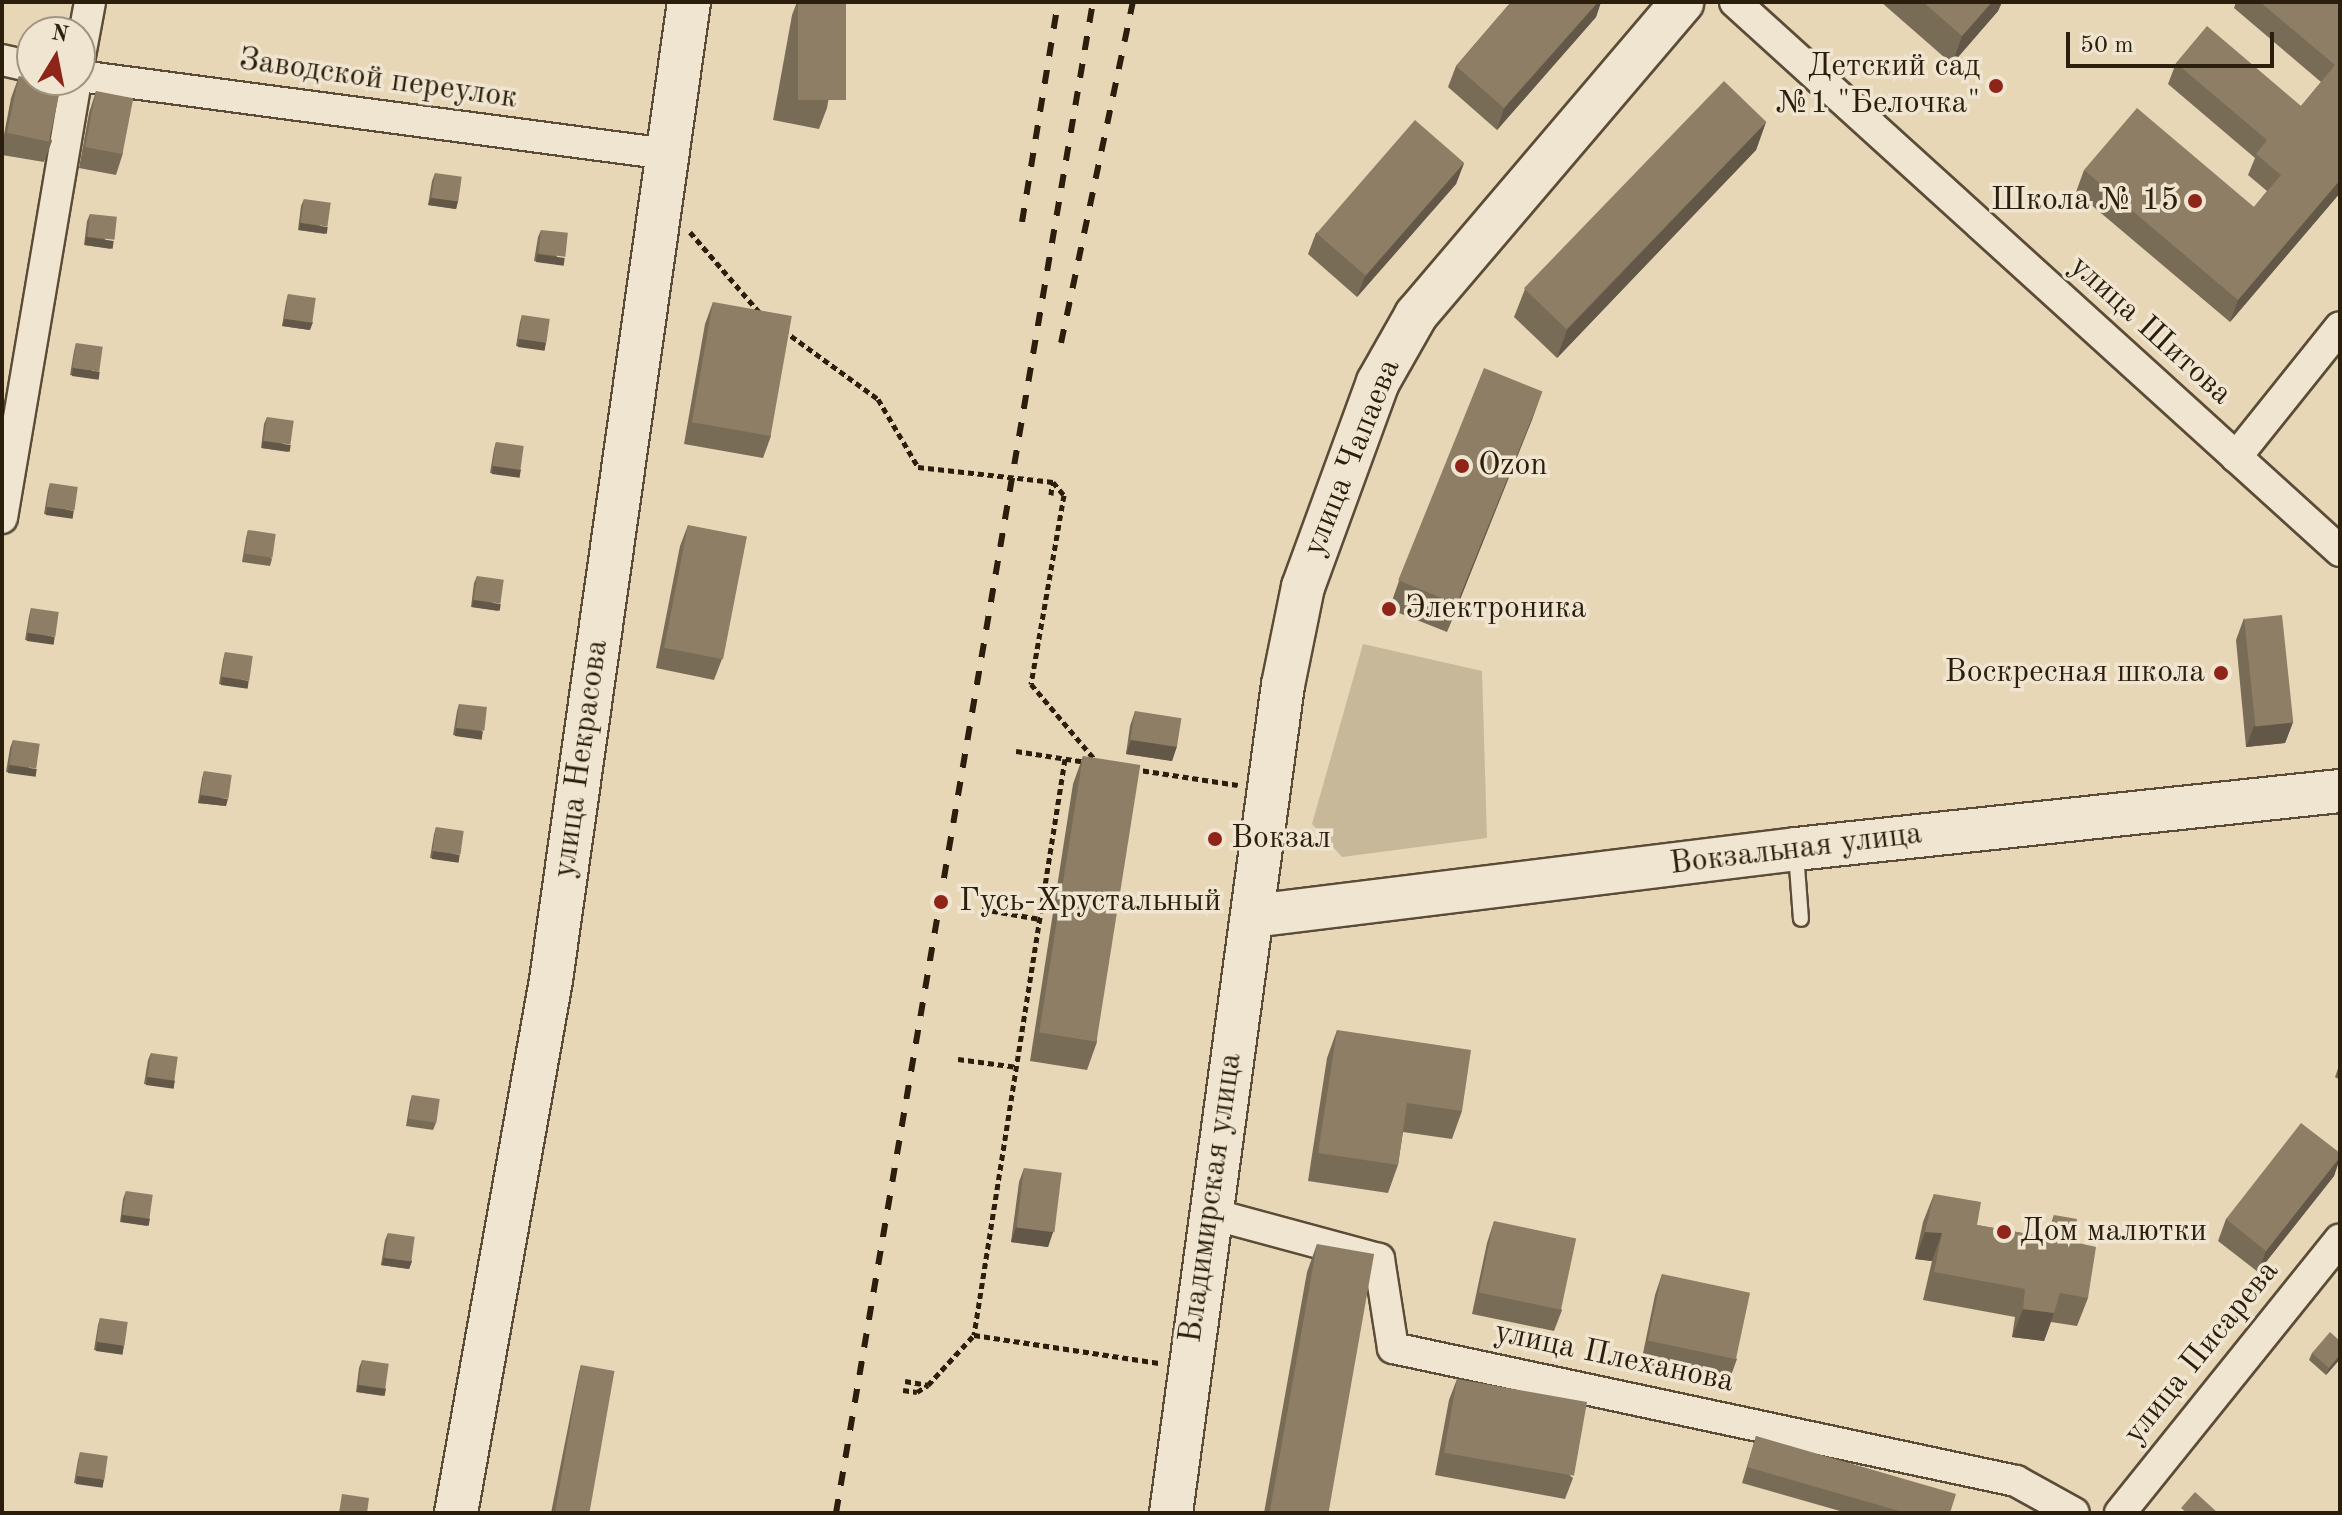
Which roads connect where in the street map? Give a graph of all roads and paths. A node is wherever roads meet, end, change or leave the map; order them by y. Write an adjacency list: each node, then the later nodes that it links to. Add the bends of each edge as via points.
1 (689, 2): 6 (main road, улица Некрасова)
2 (1682, 2): 19 (main road, улица Чапаева, via 1416,315 1378,382 1303,587)
3 (1735, 2): 9 (street, улица Шитова)
4 (96, 80): 6 (street, Заводской переулок)
5 (75, 96): 12 (street)
6 (667, 154): 7 (main road, улица Некрасова)
7 (661, 197): 10 (path, via 758,311 878,399 918,467); 36 (main road, улица Некрасова, via 551,980)
8 (2340, 327): 9 (street)
9 (2236, 457): 13 (street, улица Шитова)
10 (1053, 482): 11 (path); 16 (path, via 1064,495 1031,684)
11 (1051, 495)
12 (2, 518)
13 (2340, 551)
14 (1016, 751): 15 (path)
15 (1065, 759): 16 (path); 24 (path)
16 (1099, 764): 17 (path)
17 (1114, 766)
18 (1130, 768): 19 (path)
19 (1269, 790): 23 (main road, улица Чапаева)
20 (2340, 791): 21 (main road, Вокзальная улица)
21 (1796, 849): 23 (main road, Вокзальная улица); 25 (lane)
22 (982, 909): 24 (path)
23 (1253, 916): 28 (main road, Владимирская улица)
24 (1040, 919): 27 (path)
25 (1801, 919)
26 (958, 1059): 27 (path)
27 (1017, 1067): 30 (path)
28 (1208, 1213): 31 (main road, Владимирская улица); 37 (street, улица Плеханова, via 1379,1259 1393,1348 2016,1481)
29 (2340, 1239): 38 (street, улица Писарева)
30 (974, 1335): 31 (path); 33 (path)
31 (1189, 1368): 35 (main road, Владимирская улица)
32 (905, 1381): 33 (path)
33 (928, 1385): 34 (path, via 917,1392)
34 (903, 1390)
35 (1173, 1497)
36 (456, 1513)
37 (2074, 1513)
38 (2120, 1513)

